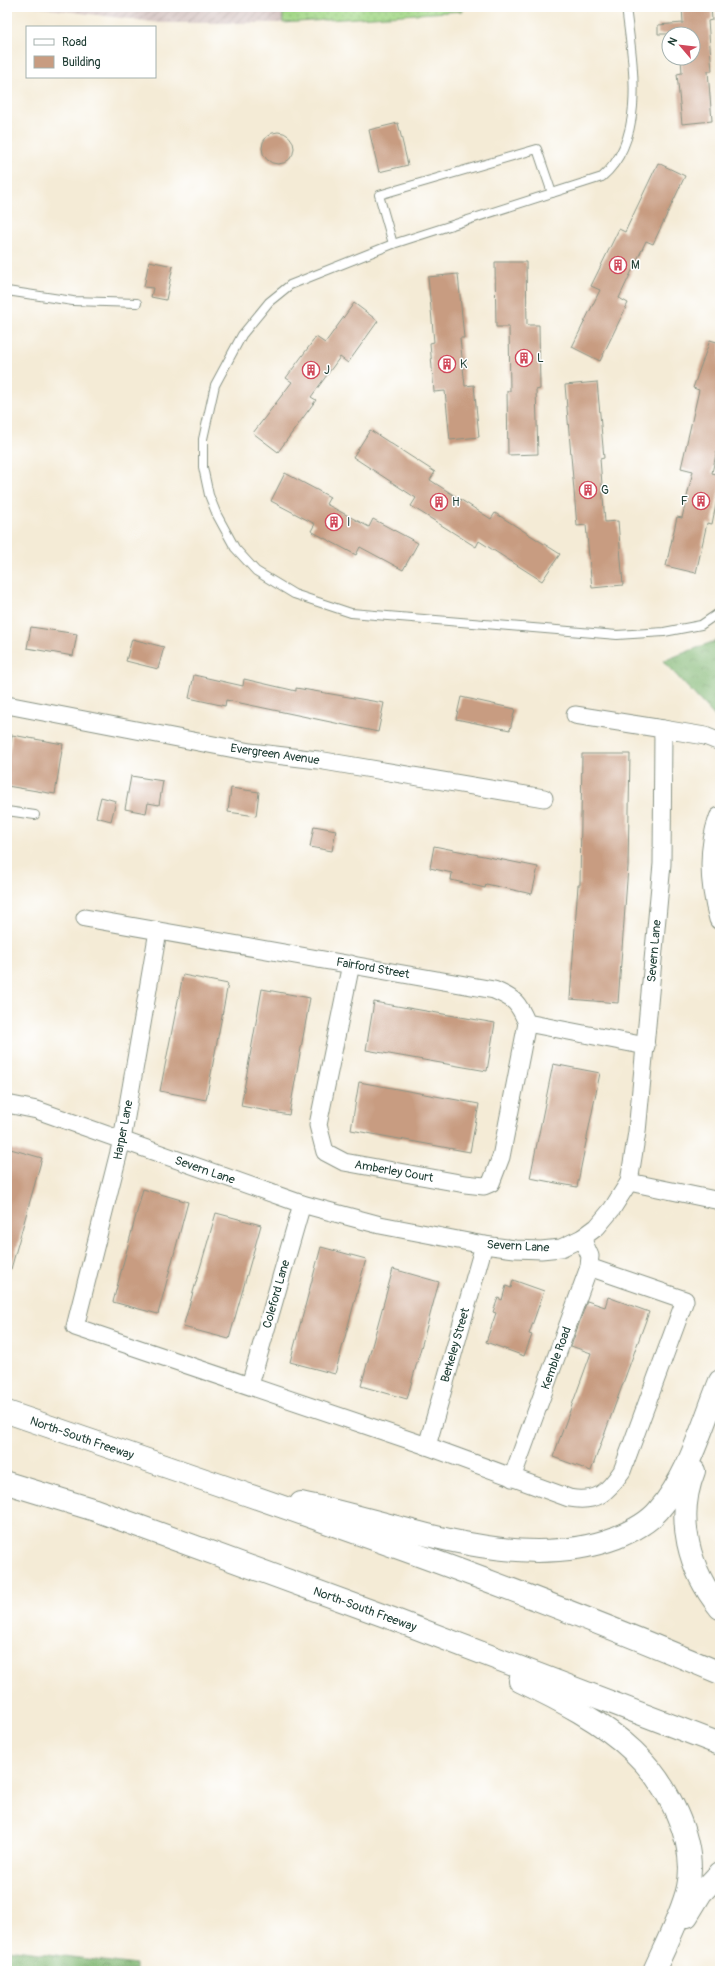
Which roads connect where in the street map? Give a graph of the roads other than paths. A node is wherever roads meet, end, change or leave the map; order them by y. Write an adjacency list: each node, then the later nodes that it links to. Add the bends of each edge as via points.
1 (626, 7): 2 (lane, via 635,87 623,151 613,168 602,177)
2 (552, 193): 3 (lane); 3 (lane, via 537,149 379,195)
3 (393, 244): 6 (lane, via 290,285 269,302 242,334 215,385 203,439 203,467 209,495 217,515 240,554 256,571 294,594 351,613 617,636 664,632 701,625)
4 (7, 291): 5 (lane, via 74,301)
5 (137, 303)
6 (720, 612)
7 (7, 705): 11 (street, Evergreen Avenue, via 250,752 318,760)
8 (575, 715): 9 (street)
9 (663, 729): 10 (street, via 705,736); 20 (street, Severn Lane, via 662,864)
10 (720, 742)
11 (544, 798)
12 (7, 811): 13 (lane)
13 (35, 815)
14 (720, 818): 16 (street, via 712,865)
15 (84, 918): 17 (street, Fairford Street)
16 (720, 919)
17 (158, 931): 18 (street, Fairford Street); 22 (street, Harper Lane)
18 (351, 964): 19 (street, Fairford Street, via 494,990 509,996 519,1004); 19 (street, Amberley Court, via 318,1125 325,1152 344,1162 484,1186 491,1183 501,1157)
19 (527, 1023): 20 (street)
20 (646, 1046): 23 (street, Severn Lane)
21 (7, 1104): 22 (street, Severn Lane, via 37,1110)
22 (122, 1140): 25 (street, Severn Lane); 30 (street, Harper Lane, via 75,1327)
23 (629, 1182): 24 (street); 26 (street, Severn Lane, via 597,1227)
24 (720, 1201)
25 (302, 1204): 27 (street, Severn Lane, via 380,1225); 30 (street, Coleford Lane)
26 (582, 1238): 27 (street, Severn Lane, via 561,1248 541,1250); 28 (street, Kemble Road, via 588,1247)
27 (484, 1245): 33 (street, Berkeley Street)
28 (589, 1267): 34 (street, Kemble Road); 34 (street, via 685,1300 622,1471 612,1485 599,1496 584,1501)
29 (720, 1380): 36 (highway, via 672,1494 657,1513 633,1531 594,1546 519,1551 448,1539 342,1511)
30 (250, 1385): 33 (street)
31 (720, 1406): 37 (highway, via 692,1474 684,1514 692,1560 703,1585)
32 (7, 1412): 36 (highway, North-South Freeway)
33 (427, 1446): 34 (street)
34 (512, 1478)
35 (7, 1483): 38 (highway, North-South Freeway, via 95,1510)
36 (226, 1487): 39 (highway, North-South Freeway, via 609,1627)
37 (720, 1608)
38 (393, 1619): 40 (highway, North-South Freeway); 42 (highway, via 544,1692 605,1729 634,1751 660,1784 685,1835 689,1875 688,1887 672,1932)
39 (720, 1673)
40 (720, 1744)
41 (720, 1873): 43 (highway, via 691,1908)
42 (654, 1971)
43 (664, 1971)

